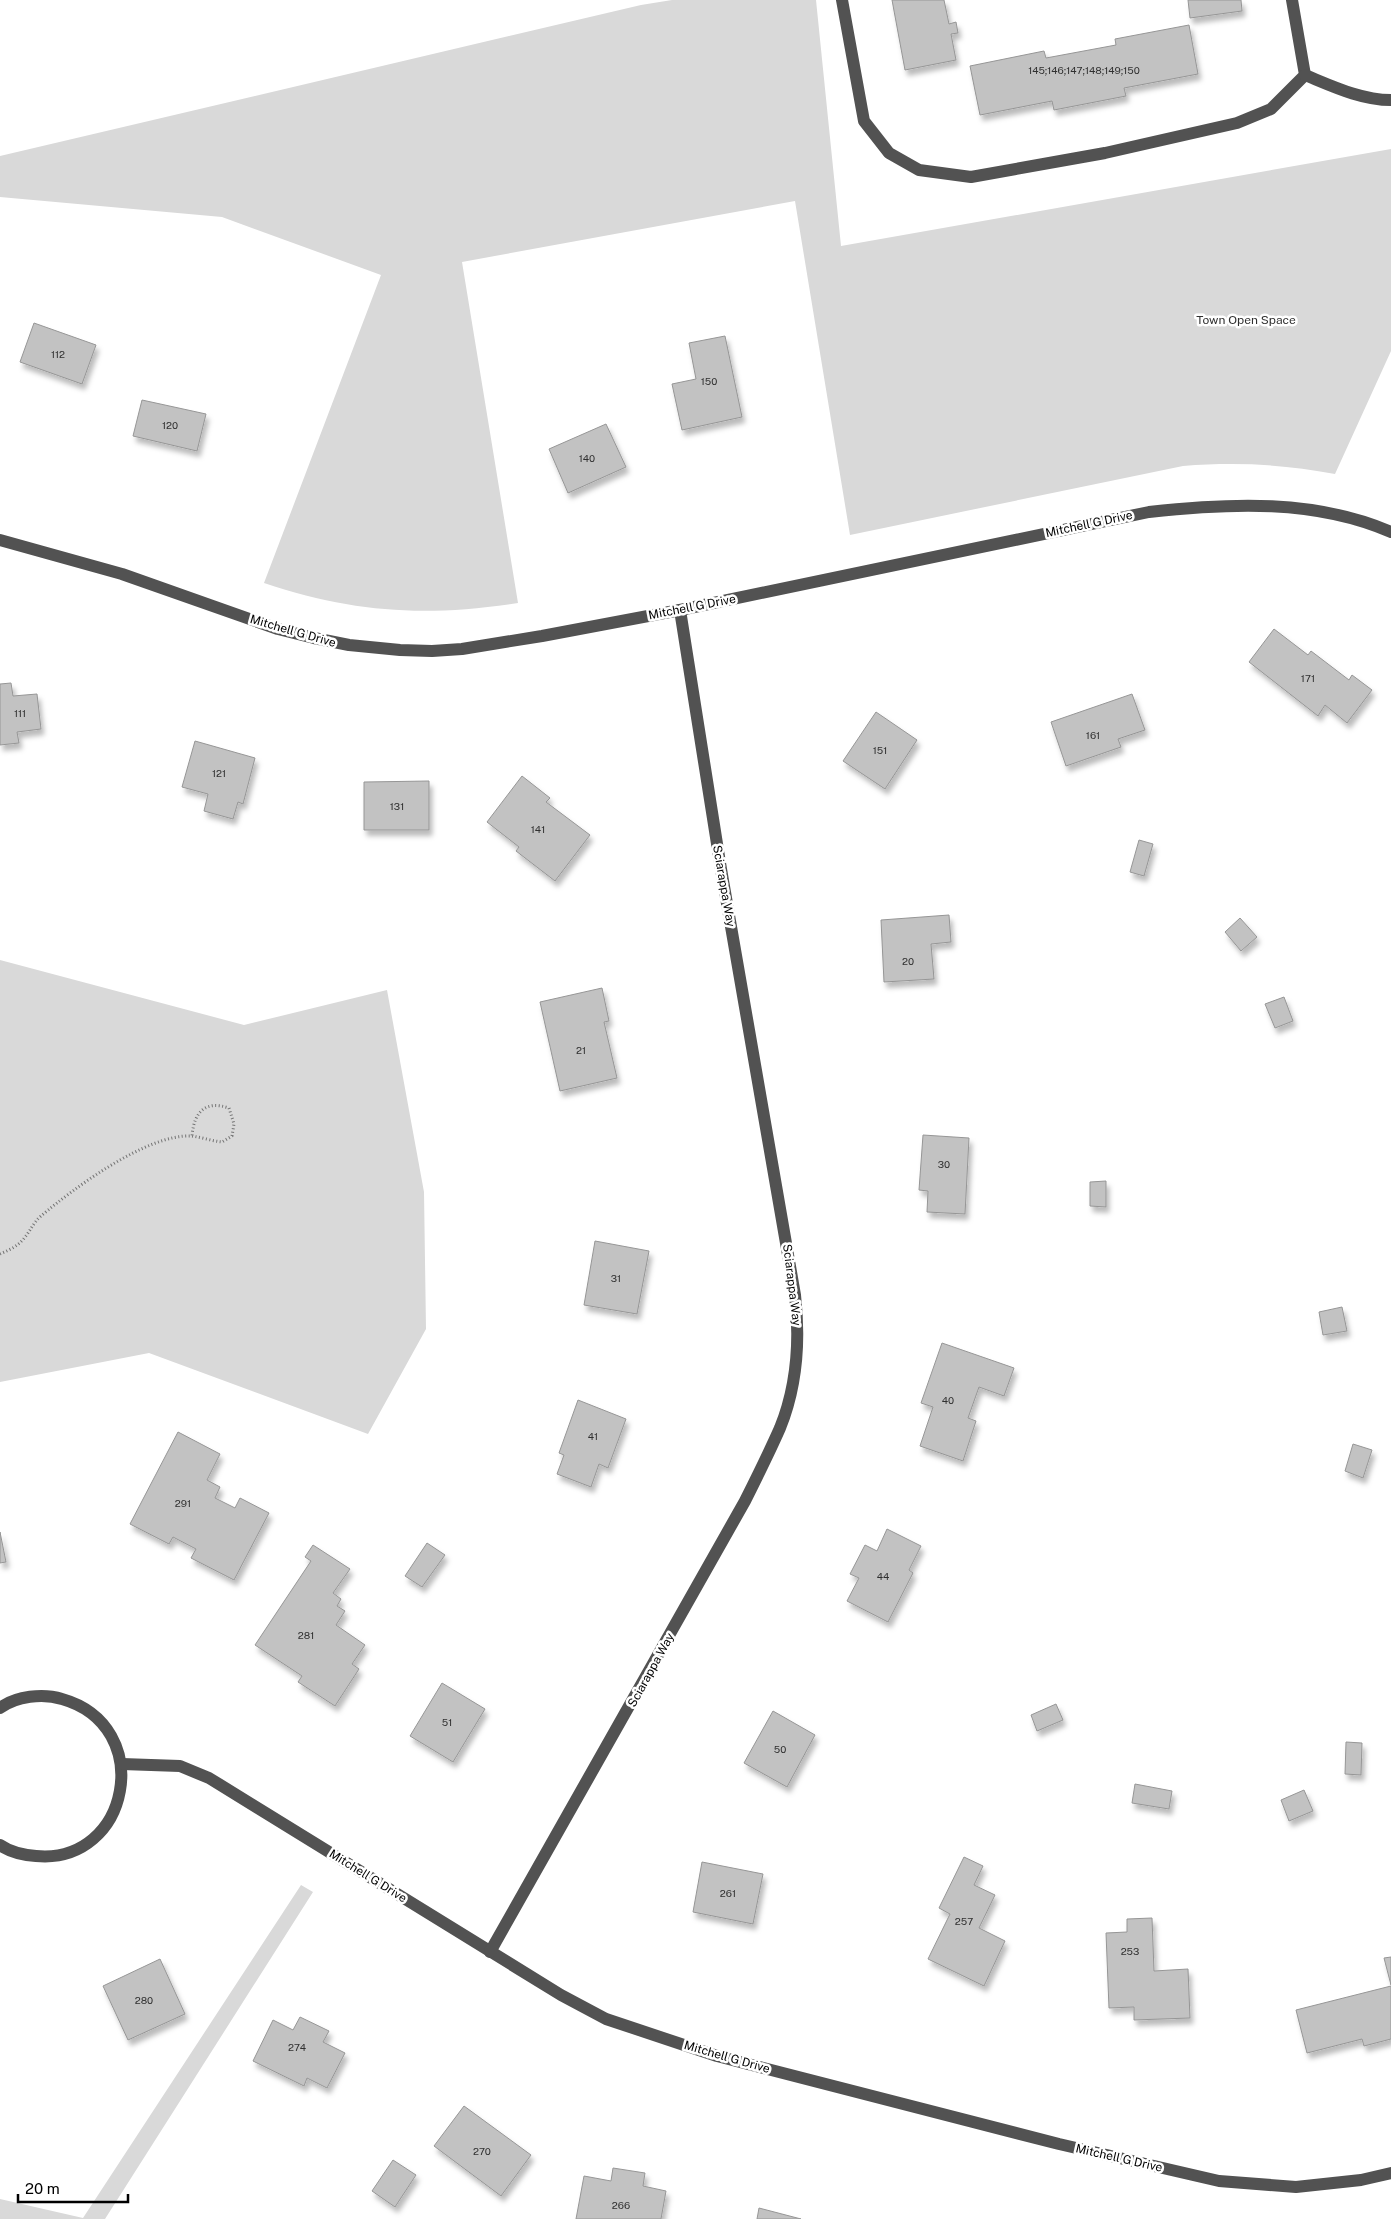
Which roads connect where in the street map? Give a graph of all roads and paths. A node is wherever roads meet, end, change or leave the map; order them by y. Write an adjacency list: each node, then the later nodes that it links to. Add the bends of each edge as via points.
1 (842, 0): 3 (street, via 864,121 889,153 920,170 971,177 1105,153 1237,123 1271,109)
2 (1292, 0): 3 (street)
3 (1305, 75): 4 (street, via 1351,93)
4 (1391, 100)
5 (1391, 532): 7 (street, Mitchell G Drive, via 1351,519 1281,506 1223,504 1168,510)
6 (0, 540): 7 (street, Mitchell G Drive, via 122,574 278,629 349,646 400,650 462,649)
7 (680, 610): 13 (street, Sciarappa Way, via 719,859 795,1295 797,1348 794,1375 780,1427 745,1501)
8 (192, 1136): 8 (path, via 222,1142 232,1136 234,1124 229,1108 217,1104 204,1108 197,1116); 9 (path, via 150,1145 92,1178 41,1216 18,1244)
9 (0, 1254)
10 (0, 1708): 11 (street, via 23,1698 55,1696 76,1702 104,1724 114,1739)
11 (122, 1764): 12 (street, via 122,1788 115,1809 100,1832 82,1846 45,1857 24,1855); 13 (street, Mitchell G Drive, via 180,1766 209,1778)
12 (0, 1844)
13 (490, 1952): 14 (street, Mitchell G Drive, via 606,2019 655,2037 1059,2144 1219,2181 1260,2185 1296,2187 1361,2180)
14 (1391, 2173)

